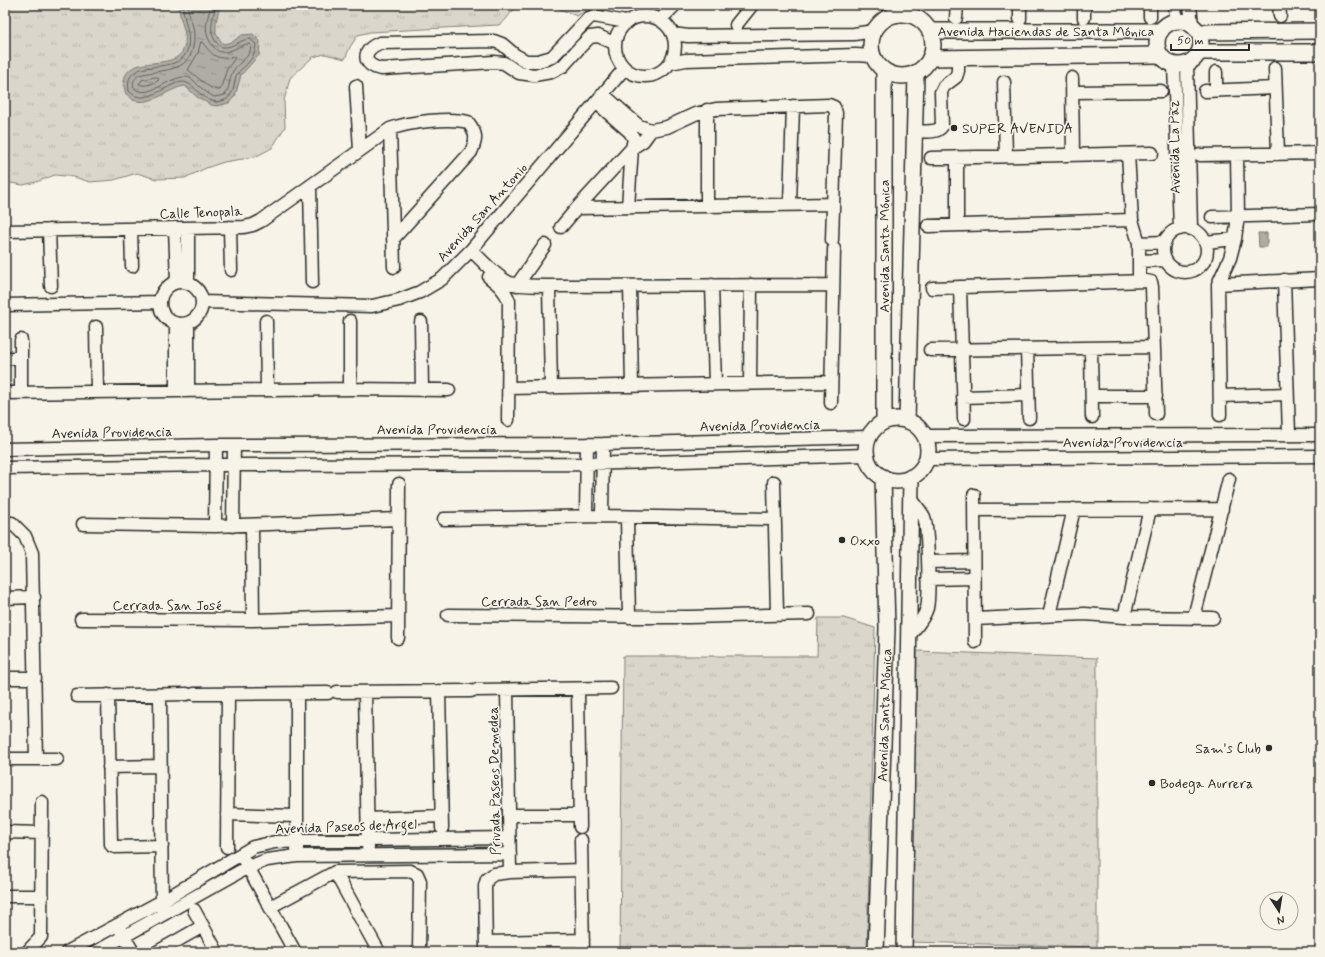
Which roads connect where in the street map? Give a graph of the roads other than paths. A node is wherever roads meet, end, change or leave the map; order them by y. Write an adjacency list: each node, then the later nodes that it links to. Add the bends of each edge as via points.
1 (675, 5): 13 (street)
2 (752, 5): 16 (street)
3 (957, 5): 10 (street)
4 (1020, 5): 12 (street)
5 (1084, 5): 11 (street)
6 (1175, 5): 14 (street)
7 (1190, 5): 17 (street)
8 (886, 12): 9 (street, via 889,17 903,14 914,16); 18 (street)
9 (917, 12): 19 (street)
10 (956, 18)
11 (1084, 18)
12 (1020, 19)
13 (660, 20): 15 (street, via 652,16 643,16 634,17); 22 (street)
14 (1176, 21): 17 (street, via 1185,22); 20 (street)
15 (626, 22): 23 (street, via 594,16); 25 (street, via 616,35)
16 (736, 25)
17 (1195, 29): 21 (street); 27 (street, via 1202,42)
18 (874, 31): 22 (street, via 854,34); 30 (street, via 870,42)
19 (930, 31): 20 (street, Avenida Haciendas de Santa Mónica); 31 (street, via 933,48)
20 (1161, 31): 29 (street, via 1157,40)
21 (1320, 31)
22 (673, 34): 34 (street, via 674,54)
23 (568, 39): 24 (street, via 552,57 538,61 526,61 502,44); 26 (street)
24 (487, 41): 33 (street); 33 (street, via 380,43 372,46 366,58 369,65 382,69)
25 (614, 43): 26 (street, via 598,36 590,37); 37 (street, via 616,57)
26 (580, 47): 33 (street, via 563,66 551,72 534,75 519,73 504,63)
27 (1199, 52): 28 (street); 35 (street, via 1191,62)
28 (1320, 52)
29 (1160, 55): 32 (street, Avenida Haciendas de Santa Mónica); 35 (street, via 1167,62)
30 (872, 56): 34 (street, via 686,60); 38 (street)
31 (930, 58): 32 (street, Avenida Haciendas de Santa Mónica); 40 (street)
32 (958, 58): 52 (street, via 956,77 944,86 941,92 940,130)
33 (487, 62)
34 (670, 63): 37 (street, via 654,75 644,77)
35 (1180, 64): 82 (street, Avenida La Paz)
36 (1275, 68): 44 (street)
37 (624, 69): 47 (street, Avenida San Antonio)
38 (884, 72): 40 (street, via 905,77); 157 (street, Avenida Santa Mónica)
39 (1216, 72): 44 (street, via 1211,91)
40 (916, 74): 52 (street, Avenida Santa Mónica)
41 (1072, 78): 46 (street)
42 (1004, 82): 62 (street)
43 (356, 86): 54 (street)
44 (1275, 88): 58 (street)
45 (1161, 91): 46 (street)
46 (1073, 92): 59 (street)
47 (600, 99): 51 (street, via 638,126); 53 (street, via 630,132 634,139); 91 (street, Avenida San Antonio)
48 (793, 106): 49 (street); 66 (street); 67 (street, via 834,107 836,113)
49 (707, 110): 51 (street, via 667,127); 68 (street)
50 (390, 129): 54 (street, Calle Tenopala); 85 (street); 85 (street, Calle Tenopala, via 401,124 457,119 468,122 475,131 476,142 471,152)
51 (651, 130): 53 (street, via 643,141)
52 (914, 131): 156 (street, Avenida Santa Mónica)
53 (632, 148): 69 (street); 70 (street)
54 (360, 150): 65 (street, Calle Tenopala)
55 (1152, 153): 57 (street)
56 (1320, 153): 58 (street)
57 (1128, 154): 59 (street); 74 (street)
58 (1278, 154): 61 (street)
59 (1073, 155): 62 (street)
60 (1200, 155): 61 (street)
61 (1237, 155): 72 (street)
62 (1006, 156): 63 (street)
63 (957, 157): 64 (street); 75 (street)
64 (931, 158)
65 (310, 186): 77 (street, Calle Tenopala, via 257,223 244,227); 100 (street)
66 (790, 204): 67 (street); 68 (street)
67 (833, 204): 106 (street)
68 (707, 205): 69 (street)
69 (628, 207): 70 (street)
70 (577, 208): 78 (street)
71 (1320, 214): 72 (street)
72 (1238, 216): 73 (street); 86 (street)
73 (1212, 217)
74 (1132, 220): 75 (street); 89 (street)
75 (957, 225): 76 (street)
76 (928, 226)
77 (230, 227): 80 (street, Calle Tenopala); 96 (street)
78 (561, 227)
79 (175, 228): 80 (street, Calle Tenopala); 81 (street, Calle Tenopala); 101 (street)
80 (188, 228): 101 (street)
81 (131, 229): 83 (street, Calle Tenopala); 94 (street)
82 (1185, 229): 87 (street, via 1172,232); 88 (street, via 1198,232)
83 (49, 230): 84 (street, Calle Tenopala); 107 (street)
84 (5, 231)
85 (393, 239): 95 (street)
86 (1235, 240): 88 (street); 103 (street)
87 (1164, 242): 89 (street); 93 (street)
88 (1205, 242): 93 (street, via 1205,259 1196,270 1179,272 1172,269)
89 (1139, 243): 92 (street)
90 (545, 245): 102 (street)
91 (468, 253): 102 (street, via 502,278); 113 (street, Avenida San Antonio, via 442,279 420,292 372,306); 132 (street, via 506,294)
92 (1140, 260): 93 (street); 99 (street)
93 (1164, 260)
94 (132, 266)
95 (394, 267)
96 (230, 270)
97 (1320, 279): 98 (street)
98 (1284, 280): 103 (street); 143 (street)
99 (1139, 281): 110 (street); 121 (street, via 1151,282)
100 (312, 282)
101 (182, 283): 112 (street, via 168,286 162,293); 113 (street, via 198,290)
102 (517, 284): 108 (street)
103 (1218, 284): 147 (street)
104 (712, 285): 105 (street); 109 (street); 129 (street)
105 (750, 285): 106 (street); 130 (street)
106 (833, 285): 128 (street)
107 (51, 286)
108 (549, 286): 109 (street); 133 (street)
109 (630, 286): 131 (street)
110 (960, 287): 111 (street); 125 (street)
111 (932, 288)
112 (160, 302): 114 (street); 118 (street, via 164,316 169,321)
113 (202, 302): 118 (street, via 199,315 194,320)
114 (5, 305)
115 (266, 321): 135 (street)
116 (350, 321): 134 (street)
117 (421, 322): 136 (street)
118 (182, 324): 138 (street); 139 (street)
119 (96, 327): 140 (street)
120 (21, 340): 127 (street)
121 (1154, 347): 122 (street); 146 (street)
122 (1091, 348): 123 (street); 145 (street)
123 (1027, 349): 125 (street); 144 (street)
124 (930, 350): 125 (street)
125 (961, 350): 148 (street)
126 (5, 358): 127 (street)
127 (20, 358): 142 (street)
128 (831, 382): 130 (street); 149 (street)
129 (715, 384): 130 (street); 131 (street)
130 (750, 384)
131 (632, 386): 133 (street)
132 (508, 388): 133 (street); 155 (street)
133 (551, 388)
134 (350, 389): 135 (street); 136 (street)
135 (267, 390): 139 (street)
136 (422, 390): 137 (street)
137 (449, 390)
138 (176, 391): 139 (street); 140 (street)
139 (188, 391)
140 (97, 392): 142 (street)
141 (5, 393): 142 (street)
142 (21, 393)
143 (1288, 394): 147 (street); 158 (street)
144 (1028, 395): 148 (street); 153 (street)
145 (1092, 396): 146 (street); 152 (street)
146 (1156, 396): 150 (street)
147 (1220, 396): 151 (street)
148 (963, 397): 154 (street)
149 (831, 403)
150 (1156, 414)
151 (1220, 415)
152 (1092, 417)
153 (1029, 418)
154 (964, 419)
155 (508, 420)
156 (907, 420): 157 (street); 160 (street, via 919,427)
157 (884, 421): 161 (street)
158 (1289, 435): 159 (street); 160 (street)
159 (1320, 435)
160 (925, 436): 169 (street)
161 (868, 438): 163 (street, Avenida Providencia); 167 (street)
162 (587, 444): 163 (street, Avenida Providencia); 165 (street, Avenida Providencia); 171 (street)
163 (603, 444): 170 (street)
164 (216, 445): 165 (street, Avenida Providencia); 166 (street, Avenida Providencia); 172 (street)
165 (234, 445): 173 (street)
166 (5, 449)
167 (866, 455): 170 (street); 175 (street, via 870,466)
168 (1320, 456): 169 (street, Avenida Providencia)
169 (927, 458): 176 (street, via 920,471)
170 (603, 463): 171 (street); 187 (street)
171 (587, 464): 173 (street); 186 (street)
172 (216, 465): 173 (street); 174 (street); 195 (street)
173 (234, 465): 196 (street)
174 (5, 468)
175 (883, 477): 176 (street, via 893,480); 255 (street, Avenida Santa Mónica, via 887,628)
176 (911, 478): 181 (street, Avenida Santa Mónica)
177 (1229, 478): 184 (street)
178 (774, 482): 191 (street)
179 (399, 484): 189 (street)
180 (974, 494): 185 (street)
181 (910, 497): 198 (street, via 927,526); 215 (street, Avenida Santa Mónica)
182 (1074, 509): 183 (street); 185 (street); 206 (street)
183 (1150, 509): 184 (street); 209 (street)
184 (1222, 509): 210 (street)
185 (974, 510): 197 (street)
186 (586, 516): 187 (street); 190 (street)
187 (602, 516): 188 (street)
188 (627, 517): 191 (street); 208 (street)
189 (398, 519): 194 (street); 207 (street)
190 (444, 519)
191 (774, 519): 203 (street)
192 (5, 523): 201 (street, via 12,523 25,536 32,553)
193 (83, 524): 195 (street)
194 (252, 525): 196 (street); 214 (street)
195 (215, 526): 196 (street)
196 (233, 526)
197 (974, 561): 198 (street); 199 (street)
198 (928, 562): 200 (street)
199 (974, 578): 200 (street); 213 (street)
200 (928, 579): 215 (street, via 927,607)
201 (34, 597): 202 (street); 219 (street)
202 (5, 598)
203 (776, 614): 204 (street, Cerrada San Pedro); 208 (street, Cerrada San Pedro)
204 (809, 614)
205 (448, 615): 208 (street, Cerrada San Pedro)
206 (1049, 615): 209 (street); 213 (street)
207 (398, 616): 214 (street, Cerrada San José); 216 (street)
208 (629, 616)
209 (1124, 617): 210 (street)
210 (1194, 617): 211 (street)
211 (1213, 618)
212 (81, 619): 214 (street, Cerrada San José)
213 (975, 619): 217 (street)
214 (253, 620)
215 (909, 636): 257 (street, Avenida Santa Mónica)
216 (398, 638)
217 (975, 642)
218 (5, 678): 219 (street)
219 (35, 678): 231 (street)
220 (611, 688): 221 (street, Privada Paseos Demedea)
221 (578, 689): 222 (street, Privada Paseos Demedea); 237 (street, via 580,821)
222 (507, 690): 223 (street, Privada Paseos Demedea); 237 (street, Privada Paseos Demedea)
223 (439, 691): 224 (street, Privada Paseos Demedea); 239 (street)
224 (365, 692): 225 (street, Privada Paseos Demedea); 240 (street)
225 (297, 693): 226 (street, Privada Paseos Demedea); 238 (street)
226 (228, 694): 228 (street, Privada Paseos Demedea); 236 (street)
227 (108, 695): 228 (street, Privada Paseos Demedea); 229 (street, Privada Paseos Demedea); 234 (street)
228 (160, 695): 233 (street)
229 (77, 696)
230 (5, 759): 231 (street)
231 (36, 759): 232 (street)
232 (56, 759)
233 (160, 766): 234 (street); 248 (street)
234 (109, 767): 248 (street, via 112,846)
235 (42, 802): 243 (street)
236 (228, 814): 238 (street); 249 (street)
237 (509, 815): 244 (street, Privada Paseos Demedea)
238 (297, 816): 247 (street)
239 (441, 816): 240 (street); 241 (street)
240 (368, 819): 245 (street)
241 (442, 828)
242 (5, 832): 243 (street)
243 (42, 833): 261 (street)
244 (509, 838): 245 (street, Avenida Paseos de Argel); 251 (street, Privada Paseos Demedea)
245 (368, 840): 247 (street, Avenida Paseos de Argel); 252 (street)
246 (581, 840): 256 (street)
247 (297, 841): 250 (street, Avenida Paseos de Argel, via 253,847); 253 (street)
248 (162, 846): 262 (street)
249 (227, 847)
250 (240, 854): 254 (street); 262 (street, Avenida Paseos de Argel)
251 (510, 854): 252 (street, Avenida Paseos de Argel); 259 (street, Privada Paseos Demedea)
252 (368, 855): 253 (street, Avenida Paseos de Argel)
253 (297, 856): 254 (street, Avenida Paseos de Argel, via 267,860)
254 (248, 867): 263 (street); 265 (street, Avenida Paseos de Argel)
255 (879, 868): 257 (street); 280 (street, Avenida Santa Mónica)
256 (581, 870): 259 (street); 269 (street)
257 (905, 870): 281 (street, Avenida Santa Mónica)
258 (335, 872): 263 (street); 278 (street); 279 (street, via 410,871 417,874 420,881)
259 (510, 872): 270 (street, via 494,874 487,879)
260 (5, 896): 261 (street)
261 (42, 896): 271 (street, via 41,937)
262 (162, 901): 265 (street); 266 (street, Avenida Paseos de Argel)
263 (270, 908): 277 (street)
264 (194, 910): 267 (street)
265 (163, 915): 268 (street, Avenida Paseos de Argel)
266 (118, 925): 268 (street); 272 (street, Avenida Paseos de Argel)
267 (203, 926): 275 (street); 276 (street)
268 (124, 936): 273 (street, Avenida Paseos de Argel); 274 (street)
269 (583, 946): 270 (street)
270 (486, 947)
271 (27, 952)
272 (67, 952)
273 (96, 952)
274 (133, 952)
275 (157, 952)
276 (217, 952)
277 (295, 952)
278 (379, 952)
279 (418, 952)
280 (876, 952)
281 (904, 952)

